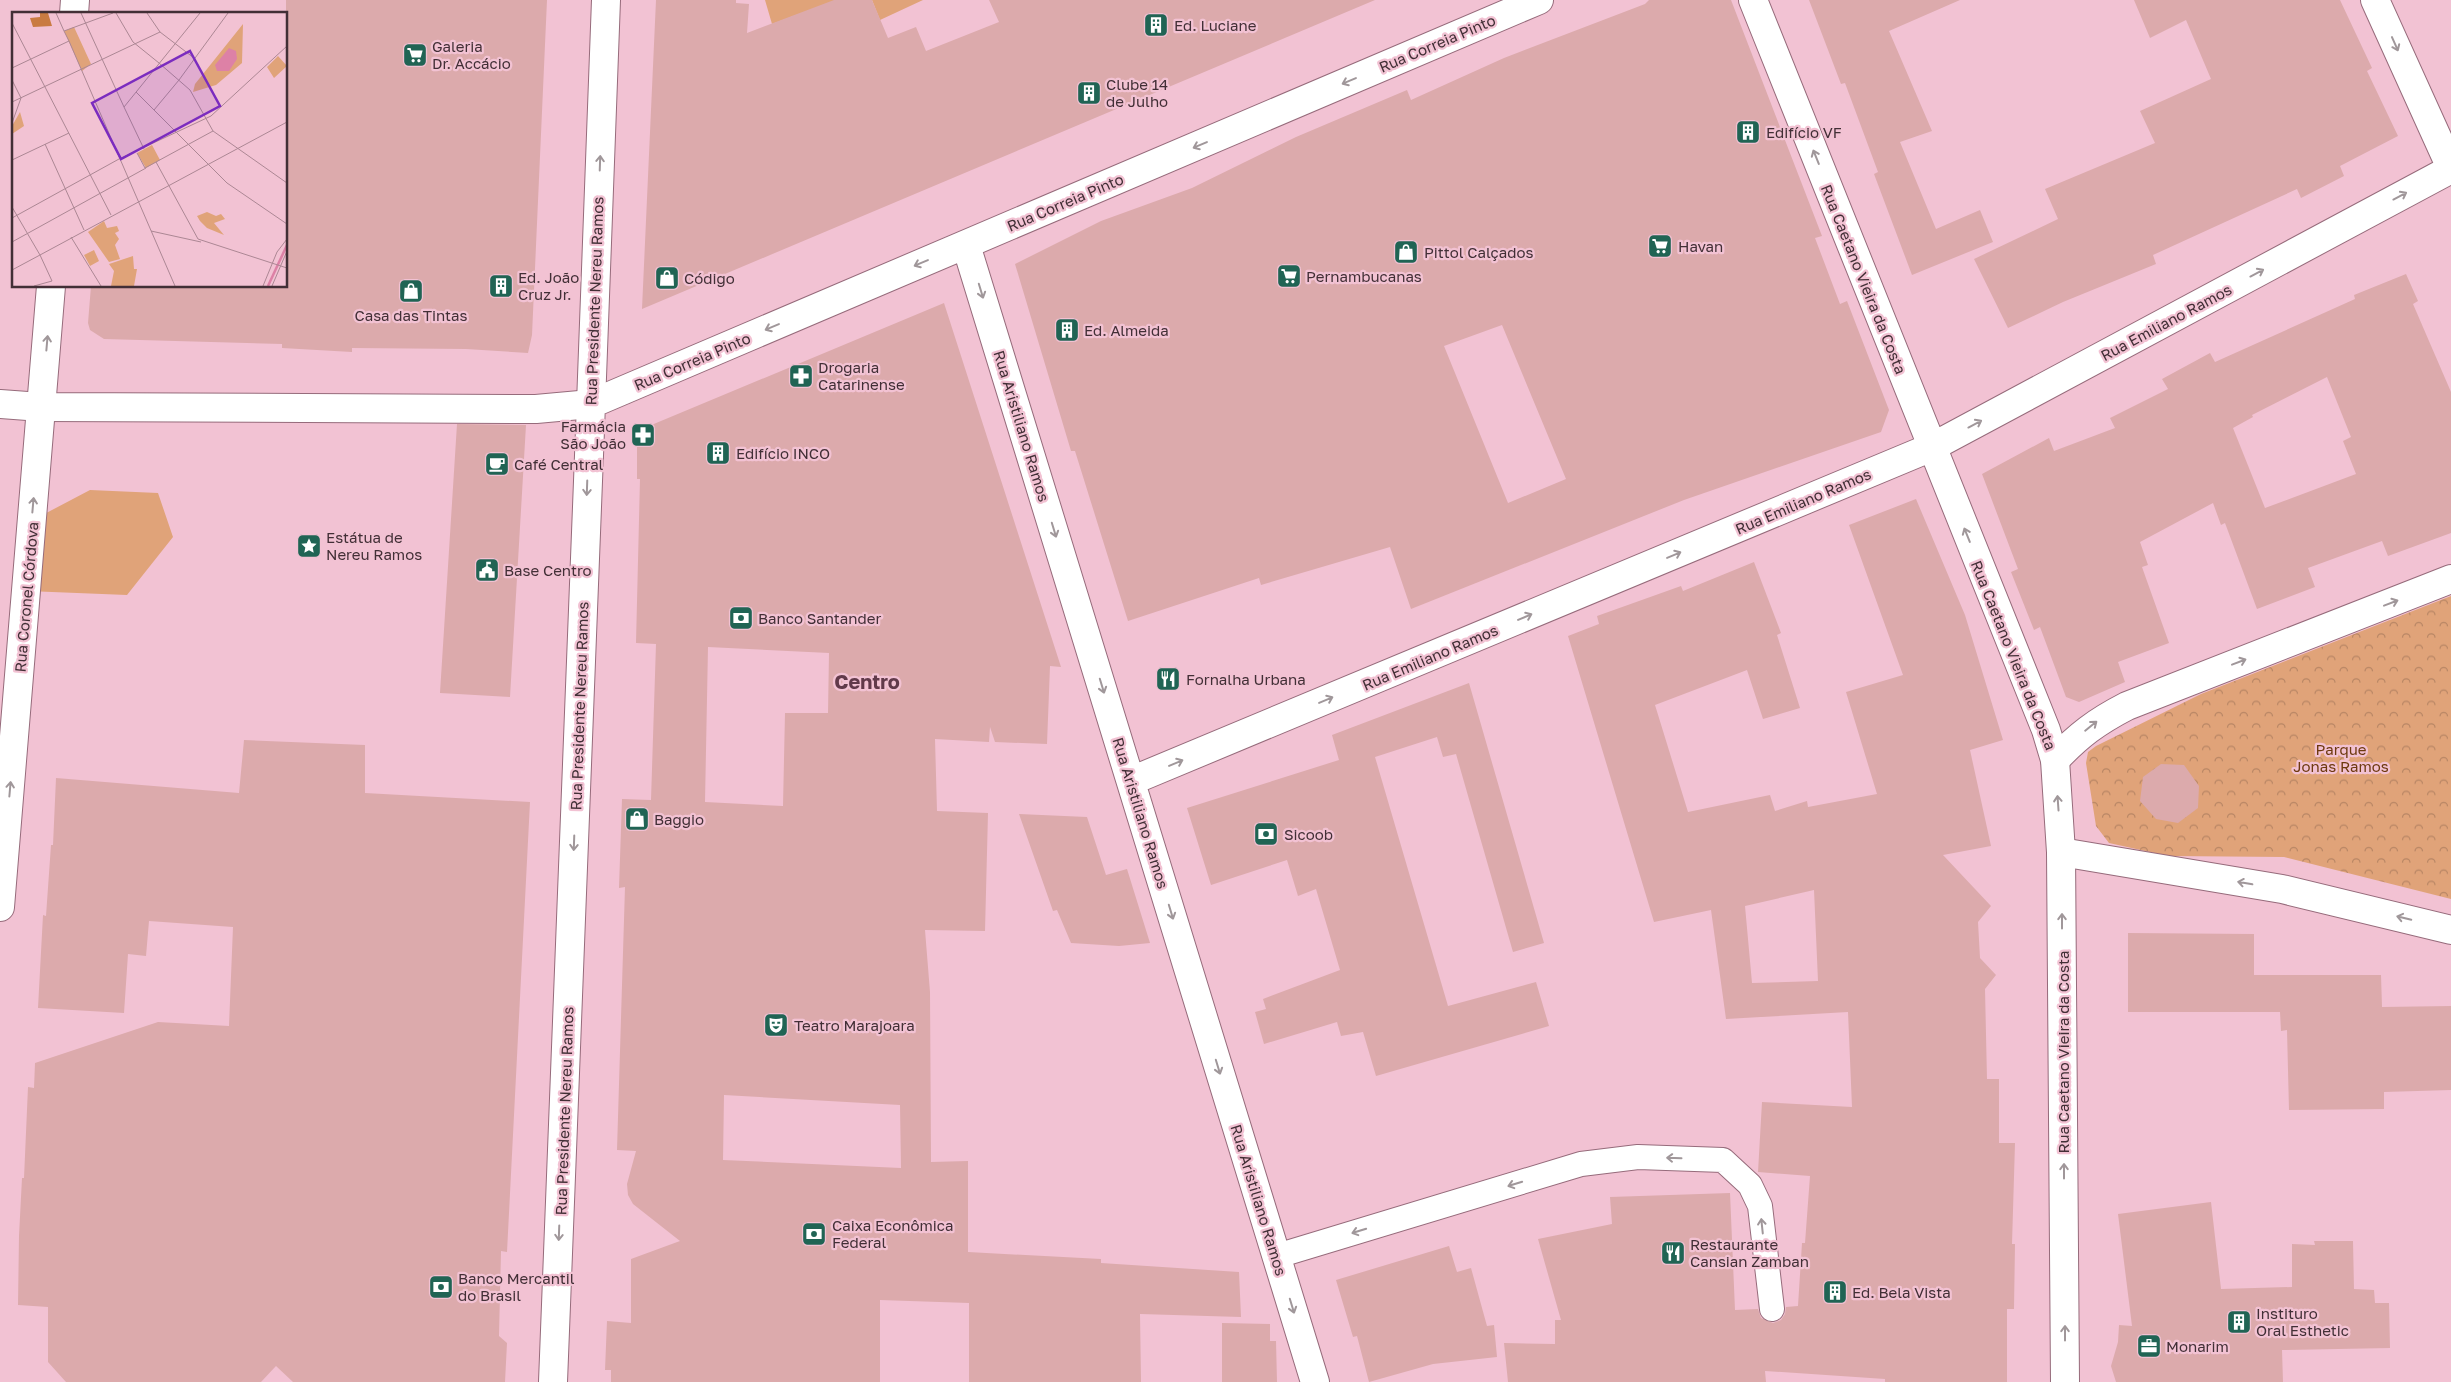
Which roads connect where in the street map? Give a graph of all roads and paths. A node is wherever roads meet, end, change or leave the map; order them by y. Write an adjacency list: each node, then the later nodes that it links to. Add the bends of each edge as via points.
1 (606, 0): 9 (street, Rua Presidente Nereu Ramos, one-way to 1)
2 (1539, 0): 6 (street, Rua Correia Pinto, one-way to 6)
3 (1753, 0): 11 (street, Rua Caetano Vieira da Costa, one-way to 3)
4 (2375, 0): 5 (street, one-way to 5)
5 (2451, 169): 11 (street, Rua Emiliano Ramos, one-way to 5)
6 (966, 244): 9 (street, Rua Correia Pinto, one-way to 9); 14 (street, Rua Aristiliano Ramos, one-way to 14)
7 (52, 288): 10 (street, Rua Coronel Córdova, one-way to 7)
8 (0, 404): 10 (street, Rua Correia Pinto)
9 (590, 404): 10 (street, Rua Correia Pinto, via 536,409); 20 (street, Rua Presidente Nereu Ramos, one-way to 20)
10 (41, 407): 16 (street, Rua Coronel Córdova, one-way to 10)
11 (1932, 447): 13 (street, Rua Caetano Vieira da Costa, one-way to 11); 14 (street, Rua Emiliano Ramos, one-way to 11)
12 (2451, 579): 13 (street, one-way to 12, via 2099,720 2127,706)
13 (2056, 760): 15 (street, Rua Caetano Vieira da Costa, one-way to 13)
14 (1131, 781): 18 (street, Rua Aristiliano Ramos, one-way to 18)
15 (2061, 852): 17 (street, one-way to 15, via 2282,889); 22 (street, Rua Caetano Vieira da Costa, one-way to 15)
16 (0, 907)
17 (2451, 930)
18 (1277, 1256): 19 (lane, one-way to 18, via 1760,1206 1750,1185 1723,1160 1638,1157 1581,1164); 21 (street, Rua Aristiliano Ramos, one-way to 21)
19 (1772, 1309)
20 (553, 1382)
21 (1315, 1382)
22 (2065, 1382)

